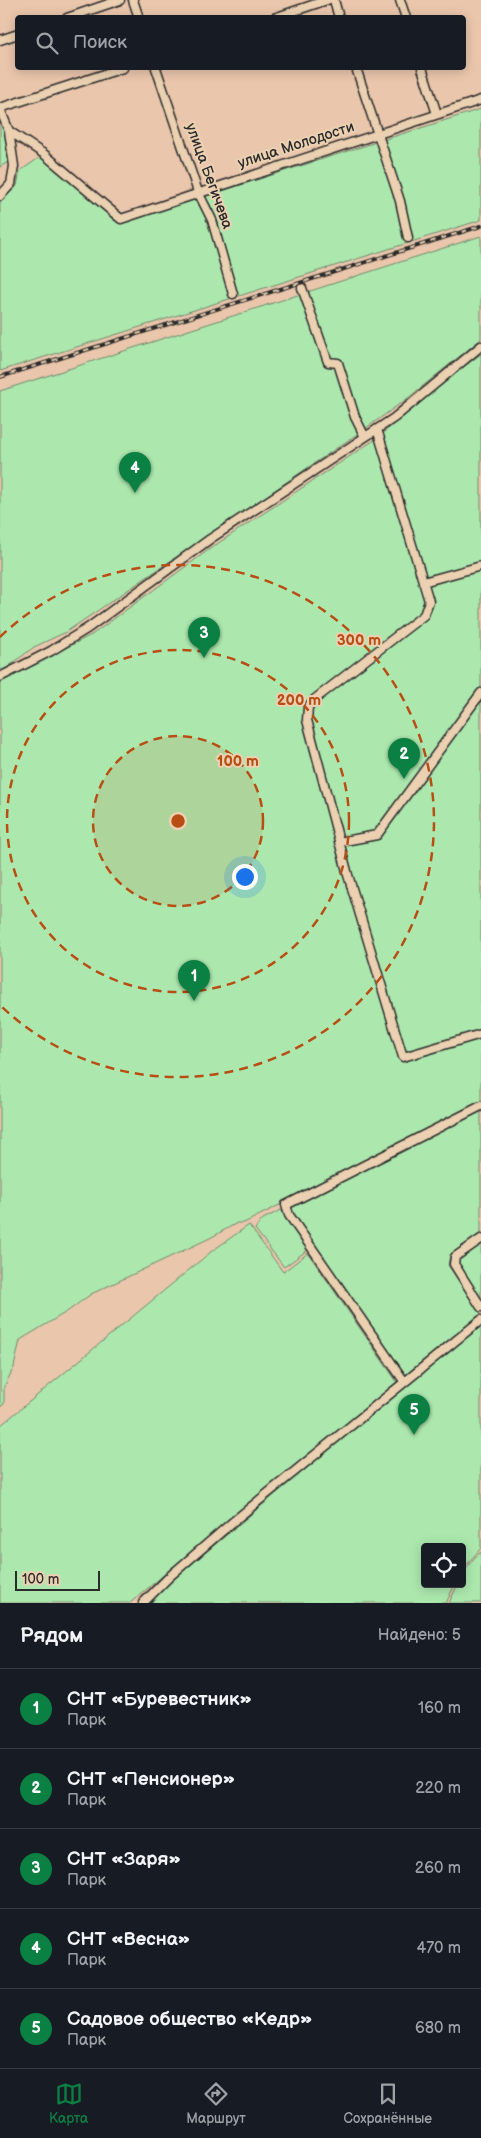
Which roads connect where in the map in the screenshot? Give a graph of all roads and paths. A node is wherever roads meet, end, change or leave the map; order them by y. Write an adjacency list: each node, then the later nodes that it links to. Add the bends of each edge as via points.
1 (120, 0): 6 (street)
2 (133, 0): 7 (street)
3 (327, 0): 8 (street)
4 (334, 0): 9 (street)
5 (400, 0): 10 (street)
6 (76, 15)
7 (138, 15)
8 (283, 15)
9 (339, 15)
10 (405, 15)
11 (15, 35): 12 (street)
12 (0, 40)
13 (117, 70): 18 (street)
14 (157, 70): 22 (street, улица Бегичева)
15 (357, 70): 21 (street)
16 (423, 70): 19 (street)
17 (481, 100): 19 (street, улица Молодости)
18 (0, 109): 20 (street)
19 (437, 114): 21 (street, улица Молодости)
20 (9, 132): 22 (street, улица Молодости, via 44,154 121,218); 23 (street, via 14,166 11,184)
21 (379, 133): 22 (street, улица Молодости); 24 (street)
22 (198, 192): 26 (street, улица Бегичева, via 212,220)
23 (0, 196)
24 (408, 238)
25 (302, 288): 29 (street, via 328,362 338,363)
26 (233, 294)
27 (481, 346): 28 (street)
28 (377, 429): 29 (street); 31 (street)
29 (365, 437): 32 (street, via 210,539 88,628)
30 (481, 566): 31 (street)
31 (423, 582): 34 (street, via 429,602 424,615 308,707 307,720)
32 (0, 677)
33 (481, 693): 34 (street, via 378,835)
34 (339, 842): 35 (street, via 404,1056)
35 (481, 1034)
36 (481, 1106): 40 (street, via 286,1205 289,1215)
37 (481, 1239): 38 (street, via 455,1257 454,1264)
38 (481, 1307)
39 (481, 1320): 40 (street)
40 (404, 1381): 41 (street, via 212,1540)
41 (143, 1603)

